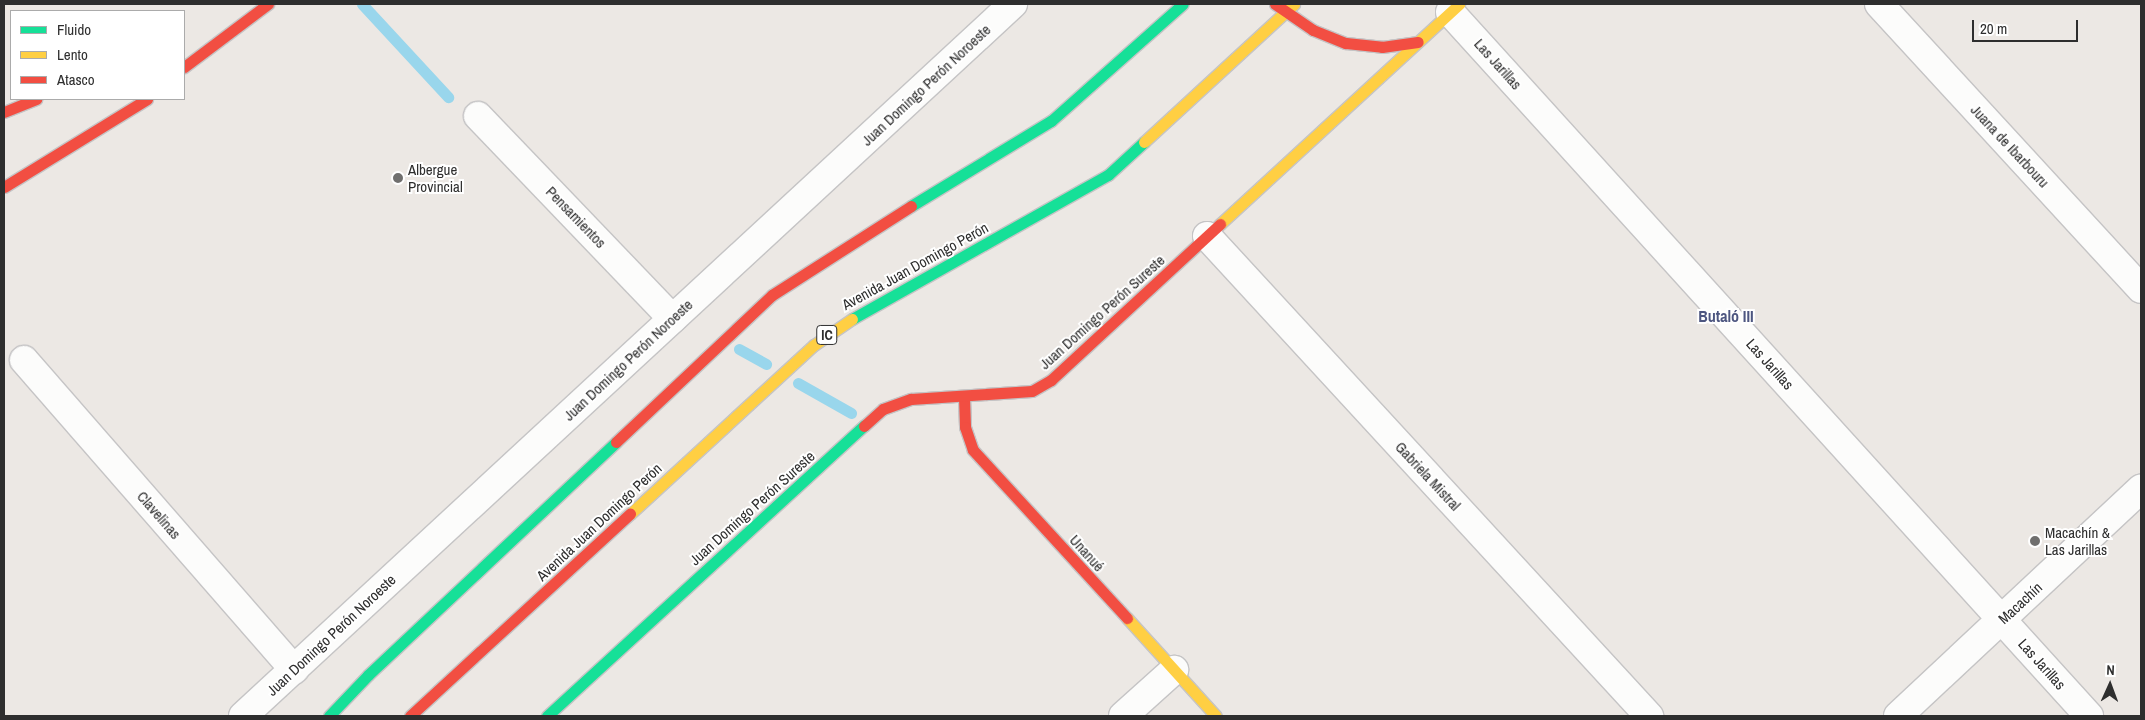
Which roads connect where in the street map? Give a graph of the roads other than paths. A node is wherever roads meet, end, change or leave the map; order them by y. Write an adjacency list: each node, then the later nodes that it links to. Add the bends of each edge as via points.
1 (268, 4): 9 (main road)
2 (1014, 4): 19 (street, Juan Domingo Perón Noroeste)
3 (1183, 4): 27 (main road, via 1051,120 772,295 363,680)
4 (1274, 4): 6 (main road)
5 (1879, 4): 18 (street, Juana de Ibarbouru)
6 (1290, 8): 8 (main road, via 1313,30 1346,43 1382,47); 28 (main road, Avenida Juan Domingo Perón / IC, via 1102,179 859,314 814,345)
7 (1455, 8): 8 (main road, Juan Domingo Perón Sureste); 23 (street, Las Jarillas)
8 (1418, 42): 17 (main road, Juan Domingo Perón Sureste)
9 (212, 43): 10 (main road); 11 (main road)
10 (185, 50)
11 (185, 66)
12 (34, 100): 14 (main road)
13 (146, 100): 16 (main road, via 110,125)
14 (4, 112)
15 (478, 116): 19 (street, Pensamientos)
16 (4, 187)
17 (1207, 236): 21 (main road, Juan Domingo Perón Sureste, via 1051,380 1032,391); 32 (street, Gabriela Mistral)
18 (2141, 289)
19 (673, 319): 24 (street, Juan Domingo Perón Noroeste)
20 (24, 360): 24 (street, Clavelinas)
21 (964, 397): 25 (main road, Unanué, via 965,427 973,450); 29 (main road, Juan Domingo Perón Sureste, via 911,399 883,409)
22 (2141, 489): 23 (street, Macachín)
23 (2002, 620): 33 (street, Macachín); 34 (street, Las Jarillas)
24 (294, 670): 26 (street, Juan Domingo Perón Noroeste)
25 (1174, 670): 30 (street); 31 (main road, Unanué)
26 (243, 716)
27 (329, 716)
28 (410, 716)
29 (547, 716)
30 (1124, 716)
31 (1216, 716)
32 (1649, 716)
33 (1898, 716)
34 (2089, 716)

